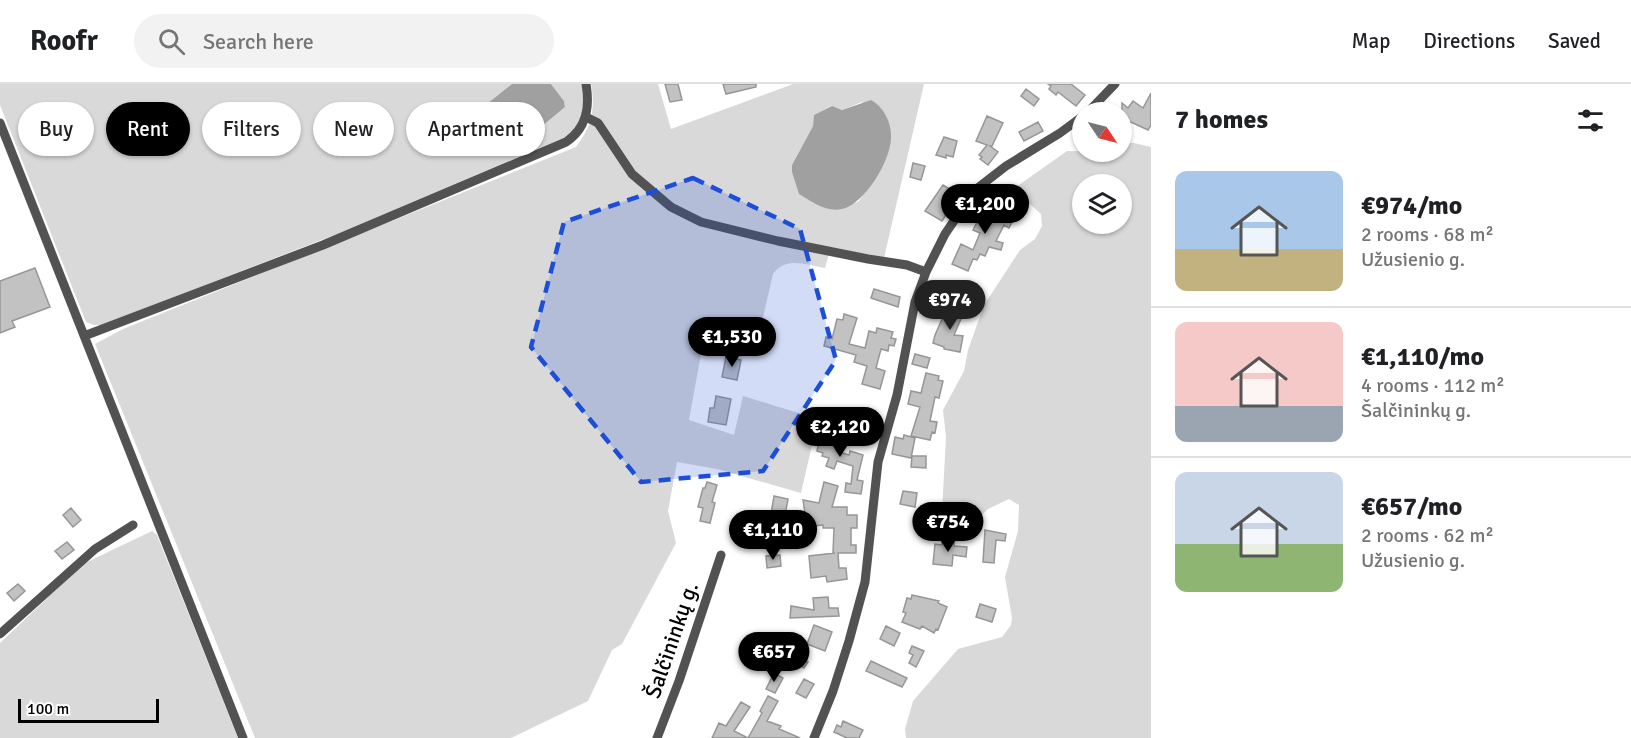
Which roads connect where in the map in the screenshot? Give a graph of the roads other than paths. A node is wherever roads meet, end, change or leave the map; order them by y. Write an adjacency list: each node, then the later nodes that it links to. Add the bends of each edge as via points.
1 (586, 84): 4 (street)
2 (1115, 84): 3 (street)
3 (1098, 102)
4 (586, 117): 7 (street, via 598,123 632,174 672,207 701,222); 8 (street, via 581,129 566,142 322,245)
5 (0, 123): 8 (street)
6 (1072, 124): 7 (street, via 975,190 945,234)
7 (926, 272): 14 (street, via 915,302 897,394 878,462 864,582 833,691)
8 (84, 336): 12 (street)
9 (133, 525): 11 (street, via 95,549)
10 (721, 555): 13 (street, Šalčininkų g.)
11 (0, 634)
12 (243, 738)
13 (657, 738)
14 (814, 738)

